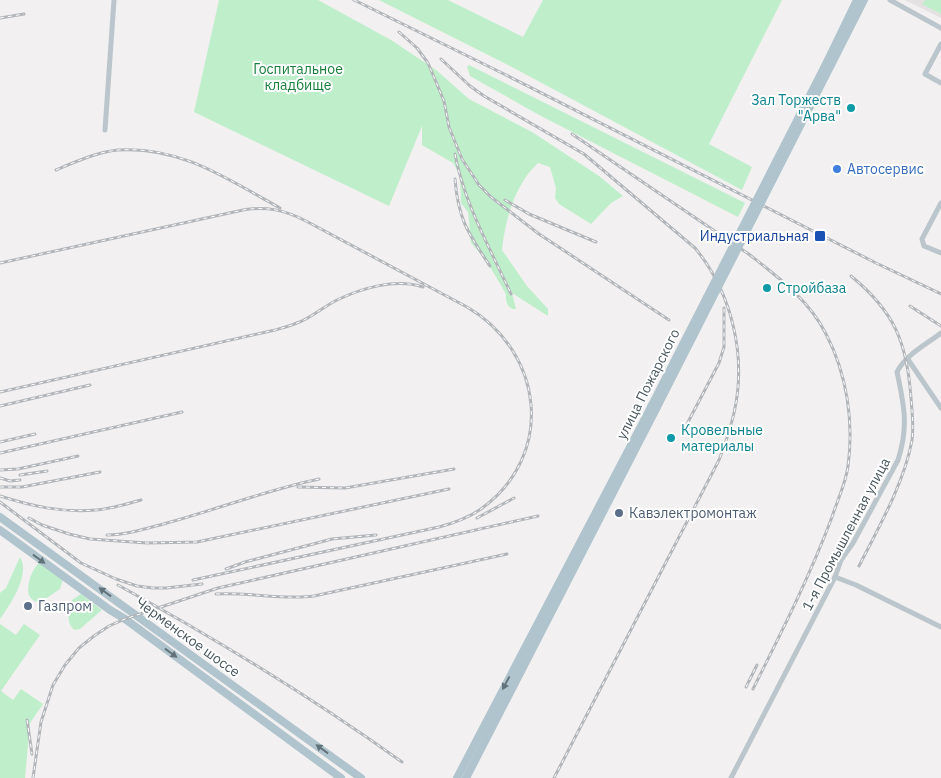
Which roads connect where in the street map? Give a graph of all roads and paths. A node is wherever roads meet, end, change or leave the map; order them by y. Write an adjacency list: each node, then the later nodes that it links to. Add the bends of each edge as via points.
1 (114, 0): 9 (street)
2 (857, 0): 7 (main road, улица Пожарского)
3 (864, 0): 7 (main road, улица Пожарского)
4 (890, 0): 5 (street)
5 (941, 28)
6 (941, 44): 8 (street, via 925,74)
7 (829, 64): 14 (main road, улица Пожарского, bridge)
8 (941, 83)
9 (105, 130)
10 (941, 202): 11 (street, via 922,239 924,246)
11 (941, 252)
12 (941, 332): 13 (street)
13 (907, 358): 15 (street); 18 (street, 1-я Промышленная улица, via 898,372 905,415 903,446 841,560)
14 (654, 408): 22 (main road, улица Пожарского, one-way to 22); 23 (main road, улица Пожарского)
15 (941, 408)
16 (0, 517): 21 (main road, Черменское шоссе, one-way to 16)
17 (0, 530): 20 (main road, Черменское шоссе, one-way to 20)
18 (835, 577): 19 (street); 24 (street, 1-я Промышленная улица)
19 (941, 627)
20 (341, 778)
21 (361, 778)
22 (457, 778)
23 (466, 778)
24 (731, 778)

